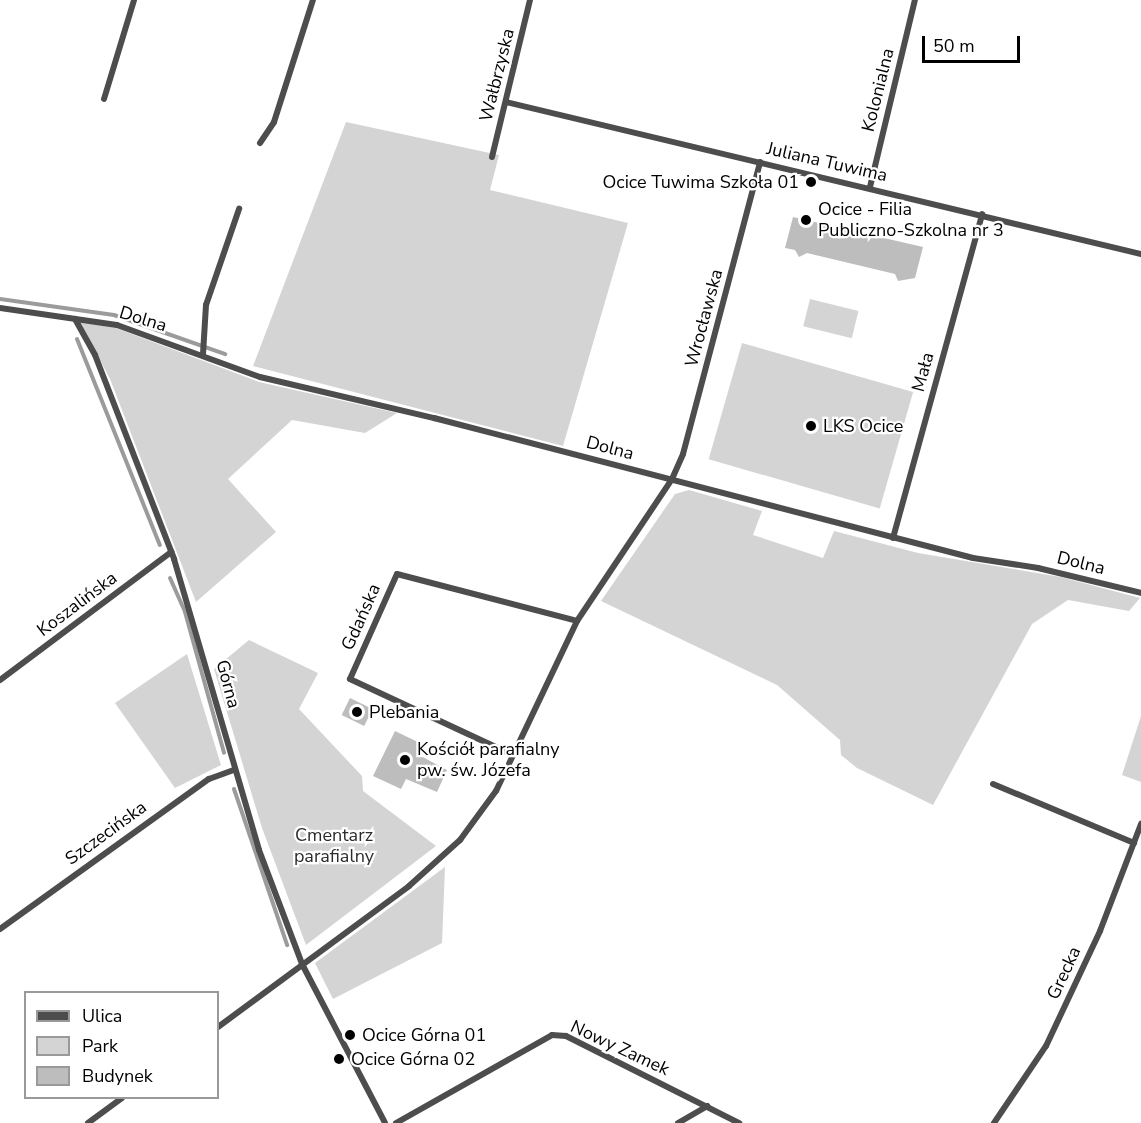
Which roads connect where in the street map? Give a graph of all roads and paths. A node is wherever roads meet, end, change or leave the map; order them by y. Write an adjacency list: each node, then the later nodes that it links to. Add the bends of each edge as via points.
1 (134, 0): 5 (street)
2 (313, 0): 7 (street, via 274,122)
3 (530, 0): 6 (street, Wałbrzyska)
4 (915, 0): 10 (street, Kolonialna)
5 (104, 99)
6 (506, 102): 8 (street, Wałbrzyska); 9 (street, Juliana Tuwima)
7 (260, 143)
8 (492, 158)
9 (760, 162): 10 (street, Juliana Tuwima); 17 (street, Wrocławska, via 687,440)
10 (870, 187): 12 (street, Juliana Tuwima)
11 (239, 209): 16 (street, via 206,305)
12 (982, 214): 13 (street, Juliana Tuwima); 18 (street, Mała)
13 (1141, 254)
14 (0, 308): 15 (street)
15 (75, 319): 16 (street, Dolna, via 117,325); 19 (street, Górna, via 95,356)
16 (203, 354): 17 (street, Dolna, via 260,377)
17 (672, 479): 18 (street, Dolna); 21 (street)
18 (893, 538): 20 (street, Dolna)
19 (171, 552): 22 (street, Koszalińska); 24 (street, Górna, via 196,625)
20 (1141, 594)
21 (577, 621): 23 (street); 23 (street, Gdańska, via 397,574 350,679)
22 (0, 680)
23 (513, 755): 29 (street, via 496,791 460,840 409,886)
24 (234, 770): 28 (street, Szczecińska, via 208,779); 29 (street, Górna)
25 (993, 784): 27 (street)
26 (1141, 824): 27 (street, Grecka)
27 (1134, 843): 38 (street, Grecka, via 1046,1046)
28 (0, 929)
29 (302, 964): 30 (street); 34 (street, Górna)
30 (219, 1026)
31 (121, 1099): 33 (street)
32 (707, 1106): 35 (street, Nowy Zamek, via 566,1036 552,1035); 36 (street); 37 (street, Nowy Zamek)
33 (88, 1123)
34 (385, 1123)
35 (396, 1123)
36 (678, 1123)
37 (739, 1123)
38 (994, 1123)

